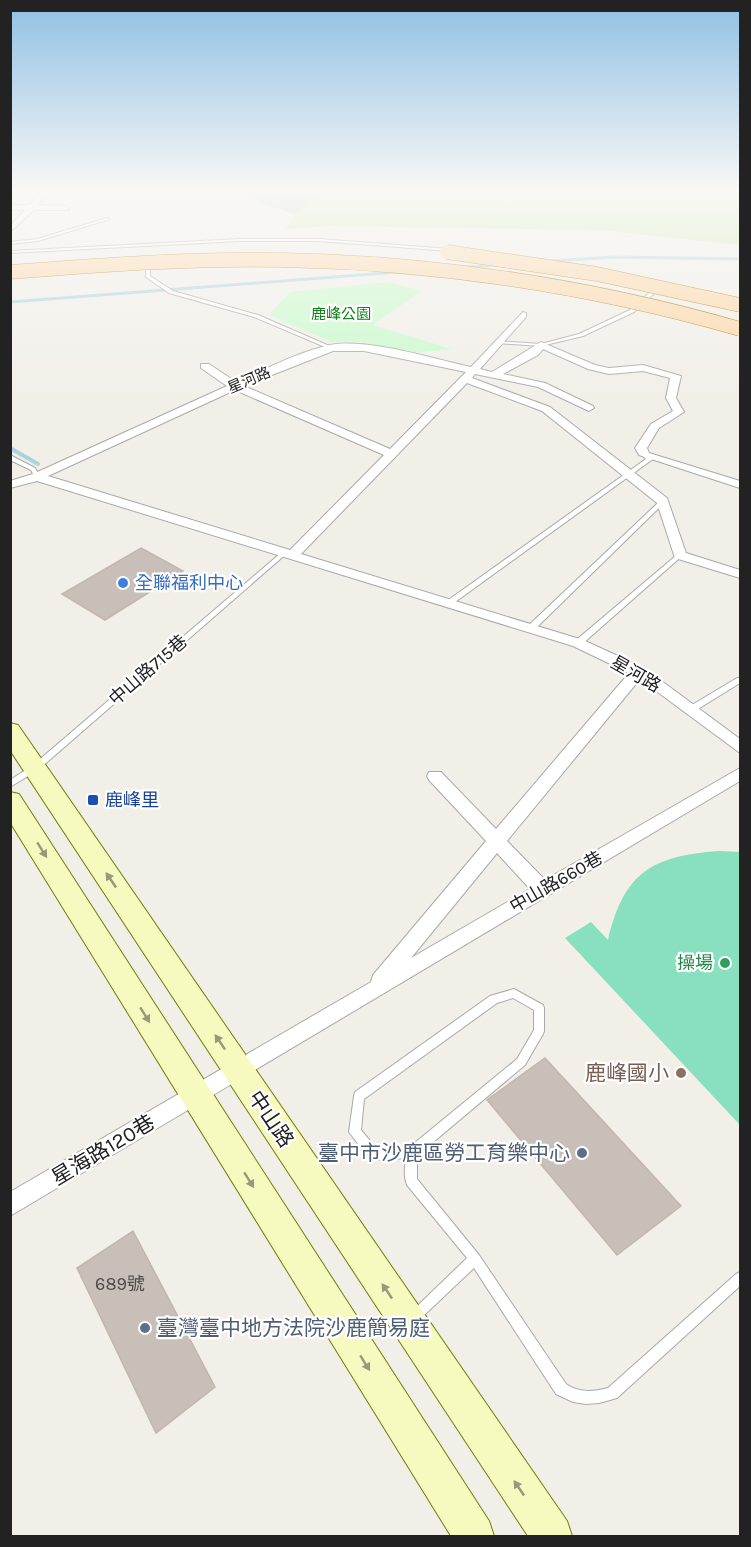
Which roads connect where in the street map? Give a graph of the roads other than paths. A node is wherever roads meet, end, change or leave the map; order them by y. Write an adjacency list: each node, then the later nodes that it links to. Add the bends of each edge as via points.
1 (85, 261): 8 (main road)
2 (198, 261): 10 (main road, bridge)
3 (313, 261): 16 (main road, bridge, via 420,268 589,292)
4 (417, 261): 15 (main road, via 564,280)
5 (457, 261): 13 (main road, via 565,274)
6 (524, 261): 11 (main road, bridge)
7 (545, 261): 12 (lane, via 664,283)
8 (10, 266)
9 (148, 267): 10 (lane); 12 (lane, via 298,264 438,272 507,281); 19 (lane, via 148,276 171,292 256,316)
10 (10, 274)
11 (741, 305)
12 (637, 307): 18 (lane, via 581,335)
13 (741, 314)
14 (523, 315): 17 (street)
15 (741, 320)
16 (741, 329)
17 (497, 342): 18 (lane); 21 (street)
18 (541, 345): 22 (street); 26 (street, via 592,367 609,371 643,368 677,378 671,398 679,412 655,426 641,448)
19 (332, 348): 21 (street, 星河路, via 364,348); 23 (street, 星河路)
20 (205, 366): 23 (street)
21 (469, 375): 22 (street, 星河路); 25 (street); 28 (street, 星河路, via 546,409)
22 (494, 375): 24 (street, 星河路, via 541,385)
23 (235, 386): 25 (street); 29 (street, 星河路)
24 (589, 408)
25 (391, 454): 33 (street)
26 (645, 455): 28 (lane, via 650,459); 31 (street)
27 (10, 457): 29 (lane, via 33,469)
28 (626, 474): 32 (street, 星河路); 36 (lane)
29 (38, 477): 30 (street, 星河路); 33 (street, 星河路)
30 (10, 485)
31 (741, 485)
32 (663, 501): 34 (street); 37 (lane)
33 (289, 554): 36 (street, 星河路); 45 (lane, 中山路715巷)
34 (680, 555): 35 (street); 38 (lane)
35 (741, 574)
36 (449, 603): 37 (street, 星河路)
37 (531, 628): 38 (street, 星河路)
38 (578, 643): 39 (street, 星河路)
39 (639, 671): 41 (street, 星河路); 48 (street, 中山路660巷)
40 (741, 680): 41 (lane)
41 (690, 710): 43 (street, 星河路)
42 (10, 731): 45 (street, 中山路)
43 (741, 747)
44 (741, 774): 49 (street, 中山路660巷)
45 (23, 776): 51 (street, 中山路, one-way to 45)
46 (435, 776): 48 (street)
47 (10, 801): 52 (street, one-way to 52)
48 (497, 841): 49 (street); 50 (street, 中山路660巷)
49 (543, 890): 50 (street, 中山路660巷)
50 (372, 990): 51 (street, 中山路660巷)
51 (238, 1069): 52 (street, 中山路660巷); 57 (street, 中山路, one-way to 51)
52 (195, 1095): 54 (street, 星海路120巷); 58 (street, one-way to 58)
53 (421, 1145): 53 (lane, via 521,1062 539,1031 538,1008 526,998 514,993 494,999 359,1096 355,1132 373,1154 405,1153); 55 (lane, via 411,1162 411,1181)
54 (10, 1205)
55 (475, 1259): 56 (lane, via 561,1389 573,1398 612,1393); 57 (lane)
56 (741, 1278)
57 (408, 1323): 59 (street, 中山路, one-way to 57)
58 (474, 1536)
59 (552, 1536)

